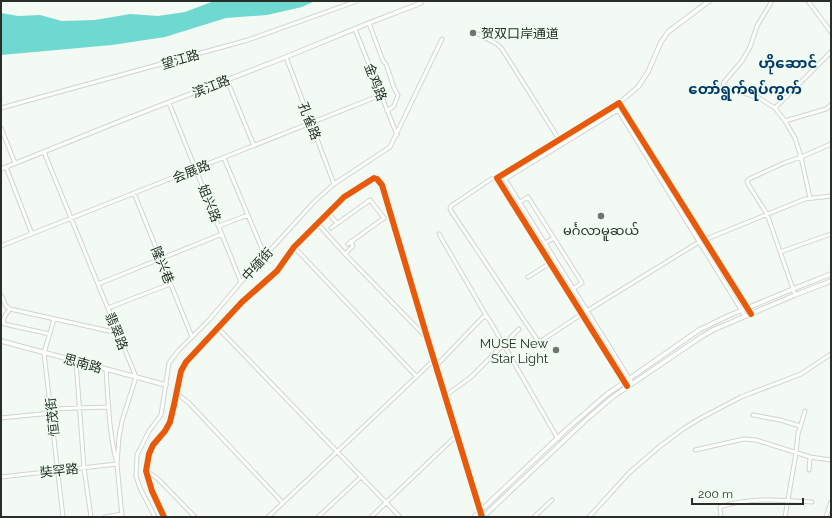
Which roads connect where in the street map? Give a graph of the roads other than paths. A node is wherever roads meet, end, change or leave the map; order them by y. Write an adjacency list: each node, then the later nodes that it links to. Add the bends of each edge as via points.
1 (357, 1): 18 (street, 望江路, via 248,40)
2 (709, 1): 16 (street, via 668,32 638,87)
3 (772, 1): 19 (street, via 757,26 742,61 723,85 759,98)
4 (808, 1): 8 (street)
5 (421, 3): 6 (street, 滨江路)
6 (370, 23): 7 (street, 滨江路); 20 (street, via 398,95 394,106)
7 (355, 28): 12 (street, 滨江路); 14 (street, 金鸡路)
8 (831, 32)
9 (478, 34): 25 (street, via 502,49)
10 (442, 39): 24 (street, 中缅街)
11 (831, 52): 19 (street)
12 (286, 57): 13 (street, 滨江路); 22 (street, 孔雀路)
13 (227, 80): 15 (street, 滨江路); 28 (street)
14 (381, 95): 20 (street, 金鸡路); 22 (street, 会展路)
15 (169, 103): 29 (street, 滨江路); 35 (street, 姐兴路)
16 (619, 104): 25 (street); 56 (street)
17 (831, 106): 21 (street)
18 (1, 108)
19 (775, 108): 21 (street)
20 (387, 111): 24 (street, 金鸡路)
21 (785, 122): 30 (street, via 795,138)
22 (311, 123): 28 (street, 会展路); 38 (street, 孔雀路)
23 (1, 128): 32 (street)
24 (397, 135): 38 (street, 中缅街, via 390,147)
25 (560, 140): 26 (street); 36 (street)
26 (562, 144): 37 (street); 58 (street, via 618,110)
27 (831, 144): 30 (street)
28 (254, 146): 31 (street, 会展路)
29 (44, 152): 32 (street, 滨江路); 46 (street, 翡翠路)
30 (801, 157): 41 (street); 44 (street, via 784,162 747,181)
31 (224, 158): 35 (street, 会展路); 45 (street)
32 (15, 163): 33 (street, 滨江路)
33 (6, 167): 34 (street, 滨江路); 51 (street)
34 (1, 169)
35 (196, 169): 39 (street, 会展路); 49 (street, 姐兴路)
36 (498, 178): 37 (street); 68 (street); 85 (street, via 491,179 451,206 450,211 538,341)
37 (505, 179): 42 (street)
38 (334, 184): 65 (street, 中缅街)
39 (134, 194): 46 (street, 会展路); 66 (street, 隆兴巷)
40 (831, 197): 41 (street)
41 (810, 198): 44 (street)
42 (520, 202): 55 (street, via 528,197); 59 (street)
43 (328, 213): 47 (street); 48 (street); 95 (street, via 344,197 374,178 378,179)
44 (767, 214): 56 (street); 63 (street)
45 (248, 215): 49 (street); 65 (street)
46 (71, 218): 51 (street, 会展路); 73 (street, 翡翠路)
47 (317, 223): 62 (street); 64 (street)
48 (336, 223): 50 (street); 57 (street, via 370,200 384,218)
49 (219, 226): 52 (street, 姐兴路)
50 (330, 228)
51 (32, 234): 61 (street, 会展路)
52 (222, 234): 66 (street); 72 (street, 姐兴路)
53 (439, 234): 88 (street)
54 (831, 234): 63 (street)
55 (554, 238): 59 (street); 75 (street, via 582,283)
56 (705, 240): 58 (street); 82 (street)
57 (351, 241): 60 (street); 64 (street, via 353,246)
58 (699, 242): 83 (street); 84 (street)
59 (545, 243): 67 (street)
60 (348, 244)
61 (1, 246)
62 (294, 247): 90 (street, via 277,271 242,302); 104 (street)
63 (780, 252): 76 (street)
64 (345, 254): 95 (street)
65 (265, 256): 72 (street, 中缅街)
66 (160, 259): 73 (street); 74 (street, 隆兴巷)
67 (555, 260): 68 (street); 75 (street)
68 (551, 264): 70 (street); 85 (street)
69 (831, 274): 76 (street)
70 (528, 277)
71 (831, 281): 78 (street)
72 (241, 282): 94 (street, 中缅街)
73 (98, 284): 80 (street, 翡翠路)
74 (170, 284): 80 (street); 94 (street, 隆兴巷)
75 (573, 288): 83 (street)
76 (793, 289): 78 (street); 82 (street)
77 (1, 295): 79 (street)
78 (795, 295): 86 (street)
79 (2, 301): 81 (street)
80 (108, 308): 92 (street, 翡翠路)
81 (10, 309): 89 (street); 93 (street, via 3,319 4,324)
82 (748, 309): 84 (street); 86 (street)
83 (587, 311): 85 (street); 106 (street)
84 (742, 311): 87 (street); 106 (street, via 699,330)
85 (582, 314): 107 (street)
86 (751, 314): 87 (street)
87 (745, 316): 108 (street, via 701,337)
88 (487, 317): 97 (street); 102 (street, via 483,317)
89 (54, 319): 92 (street); 93 (street, 恒茂街)
90 (218, 328): 111 (street, via 186,362); 123 (street)
91 (519, 329): 97 (street)
92 (118, 333): 105 (street, 翡翠路)
93 (50, 334): 98 (street, 恒茂街)
94 (192, 337): 109 (street, 中缅街, via 170,363)
95 (427, 337): 100 (street)
96 (1, 341): 98 (street, 思南路)
97 (504, 345): 112 (street, via 471,377); 121 (street)
98 (44, 353): 101 (street, 思南路); 115 (street, 恒茂街)
99 (831, 354): 155 (street, via 801,374 741,397 683,429 628,473)
100 (434, 360): 102 (street); 104 (street)
101 (76, 362): 103 (street, 思南路); 114 (street)
102 (436, 366): 112 (street)
103 (106, 369): 105 (street, 思南路); 113 (street)
104 (416, 376): 123 (street)
105 (136, 377): 109 (street, 思南路); 127 (street, via 118,437)
106 (629, 379): 107 (street); 108 (street)
107 (624, 382): 110 (street); 121 (street)
108 (632, 384): 110 (street)
109 (166, 385): 145 (street, 中缅街, via 161,415 137,455 136,476)
110 (628, 386): 153 (street, via 588,418)
111 (176, 393): 131 (street, via 170,422 153,445); 138 (street, via 190,403)
112 (445, 396): 120 (street)
113 (108, 407): 114 (street); 127 (street)
114 (80, 408): 115 (street); 128 (street)
115 (51, 411): 118 (street); 130 (street, 恒茂街)
116 (805, 411): 119 (street)
117 (753, 415): 119 (street)
118 (1, 418)
119 (800, 426): 124 (street)
120 (457, 435): 139 (street); 140 (street)
121 (558, 438): 140 (street)
122 (696, 450): 124 (street, via 756,440)
123 (337, 452): 133 (street); 138 (street)
124 (796, 452): 125 (street); 135 (street)
125 (810, 457): 126 (street); 129 (street)
126 (831, 460)
127 (116, 464): 128 (street, 奘罕路); 141 (street)
128 (84, 468): 130 (street, 奘罕路); 143 (street)
129 (809, 470)
130 (58, 471): 132 (street, 奘罕路); 142 (street, 恒茂街)
131 (146, 471): 146 (street); 147 (street, via 157,478)
132 (1, 477)
133 (361, 477): 139 (street); 149 (street)
134 (552, 500): 154 (street)
135 (788, 501): 136 (street); 156 (street, via 746,501 721,506); 157 (street)
136 (812, 502)
137 (831, 502): 158 (street)
138 (283, 503): 148 (street)
139 (386, 503): 150 (street); 151 (street)
140 (481, 511): 152 (street); 153 (street)
141 (122, 516): 144 (street)
142 (63, 517)
143 (91, 517)
144 (105, 517)
145 (155, 517)
146 (164, 517)
147 (195, 517)
148 (268, 517)
149 (318, 517)
150 (371, 517)
151 (400, 517)
152 (474, 517)
153 (483, 517)
154 (534, 517)
155 (589, 517)
156 (721, 517)
157 (785, 517)
158 (826, 517)

